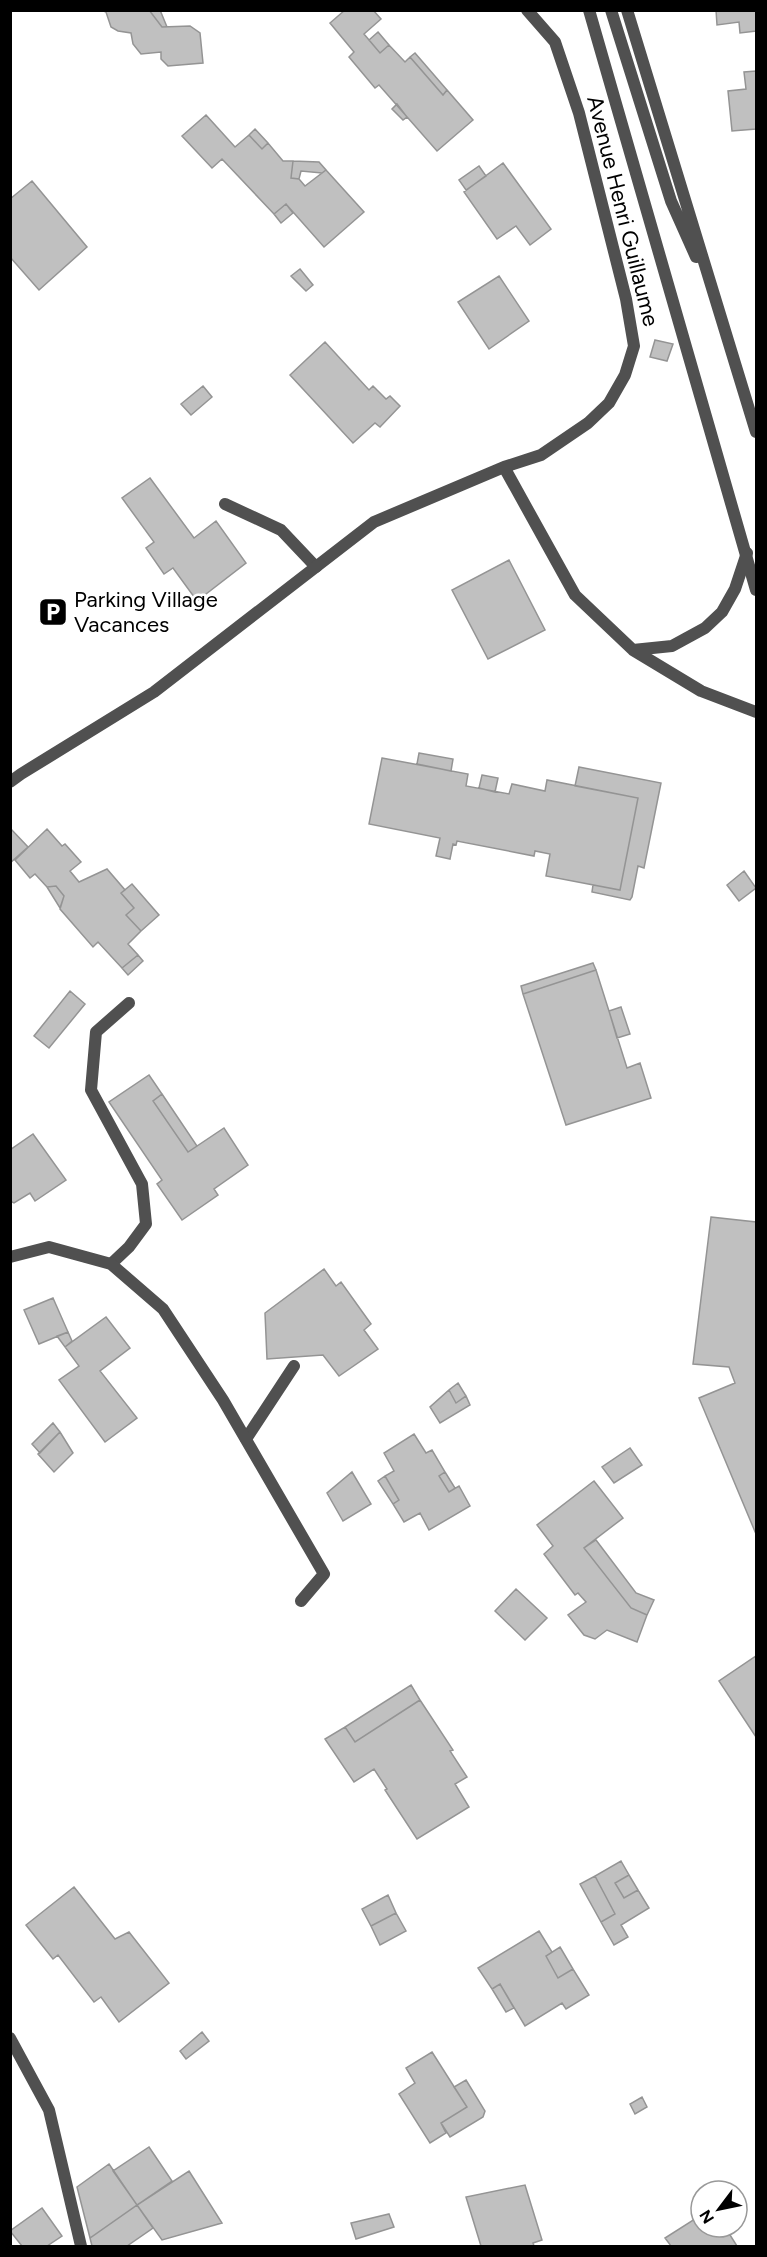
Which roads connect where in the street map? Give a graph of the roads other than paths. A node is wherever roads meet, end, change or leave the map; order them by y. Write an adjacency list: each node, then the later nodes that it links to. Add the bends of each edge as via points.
1 (527, 10): 7 (street, Avenue Henri Guillaume, via 555,42 579,113 626,299 634,346 625,375 609,403 588,423 541,455)
2 (589, 10): 9 (street, Avenue Henri Guillaume)
3 (611, 10): 5 (street, Avenue Henri Guillaume, via 671,201)
4 (627, 10): 5 (street, Avenue Henri Guillaume)
5 (719, 310): 6 (street, Avenue Henri Guillaume)
6 (756, 432)
7 (504, 467): 10 (street, Avenue Henri Guillaume, via 374,522); 12 (street, via 575,595)
8 (225, 504): 10 (street, via 281,530)
9 (747, 553): 11 (street, Avenue Henri Guillaume); 12 (street, via 735,589 722,612 705,628 672,646)
10 (316, 567): 14 (street, Avenue Henri Guillaume, via 153,692)
11 (756, 590)
12 (633, 650): 13 (street, via 701,691)
13 (756, 712)
14 (16, 774): 15 (street, Avenue Henri Guillaume)
15 (10, 782)
16 (129, 1003): 18 (street, via 96,1032 91,1090 142,1184 146,1224)
17 (10, 1257): 18 (street, via 49,1247)
18 (111, 1264): 20 (street, via 163,1309)
19 (294, 1366): 20 (street)
20 (246, 1439): 21 (street, via 324,1574)
21 (301, 1601)
22 (10, 2038): 23 (street, via 50,2110)
23 (81, 2247)

